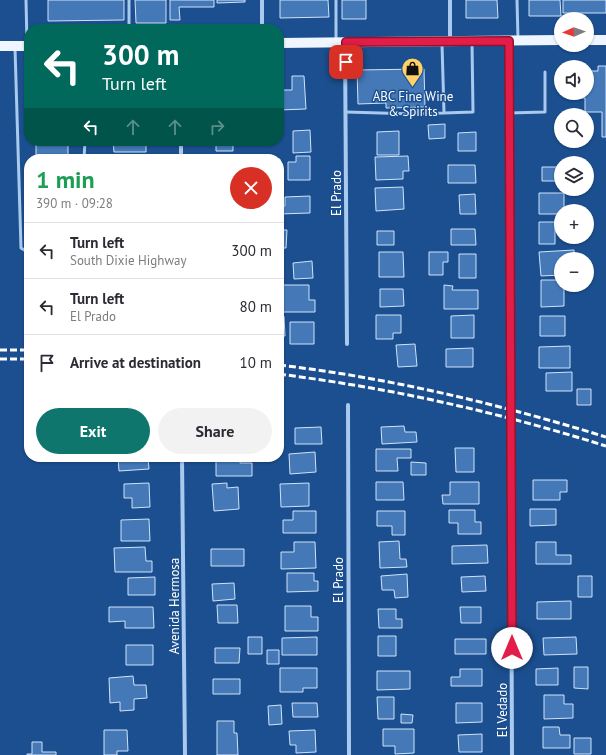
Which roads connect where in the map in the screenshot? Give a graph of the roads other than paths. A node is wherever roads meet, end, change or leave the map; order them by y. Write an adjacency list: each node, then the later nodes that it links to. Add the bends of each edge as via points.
1 (26, 0): 7 (lane)
2 (129, 0): 8 (lane)
3 (262, 0): 9 (street)
4 (336, 0): 16 (lane)
5 (450, 0): 13 (street)
6 (517, 0): 15 (lane)
7 (27, 24)
8 (129, 24)
9 (262, 24)
10 (554, 40): 15 (main road)
11 (594, 40): 12 (main road)
12 (606, 40)
13 (446, 41): 14 (main road); 16 (main road); 23 (lane)
14 (472, 41): 15 (main road); 23 (lane, via 473,112)
15 (513, 41): 24 (street, El Vedado)
16 (341, 42): 17 (main road); 22 (street, El Prado)
17 (284, 43)
18 (0, 46): 19 (main road)
19 (15, 46): 20 (main road); 25 (lane, via 21,248)
20 (24, 46)
21 (545, 72): 24 (lane, via 545,112)
22 (346, 112): 23 (lane); 26 (street, El Prado)
23 (444, 113)
24 (509, 113): 31 (street, El Vedado)
25 (24, 250)
26 (346, 344)
27 (348, 405): 30 (street, El Prado)
28 (182, 462): 29 (street, Avenida Hermosa)
29 (185, 755)
30 (349, 755)
31 (512, 755)

